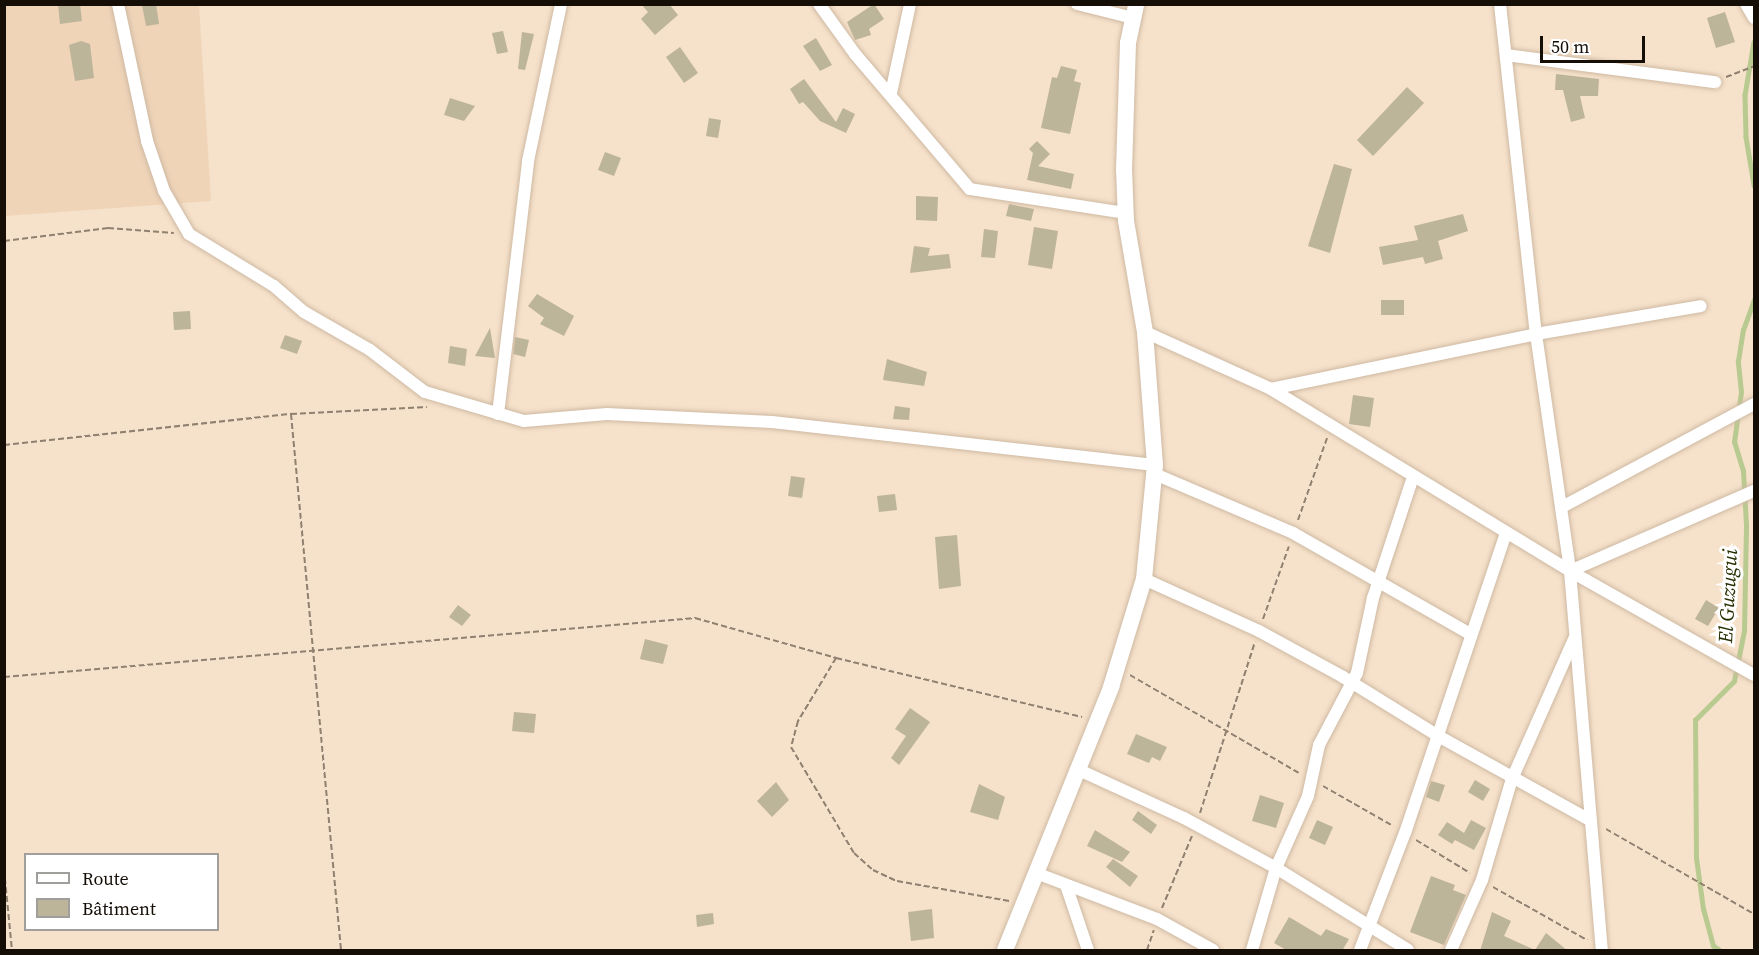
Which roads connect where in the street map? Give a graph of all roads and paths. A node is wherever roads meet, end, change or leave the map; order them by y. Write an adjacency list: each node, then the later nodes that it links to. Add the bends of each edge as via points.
1 (118, 4): 15 (street, via 147,141 164,191)
2 (561, 4): 24 (street, via 528,161)
3 (819, 4): 13 (street)
4 (910, 4): 13 (street)
5 (1077, 4): 8 (street)
6 (1500, 4): 10 (street)
7 (1746, 4): 9 (street)
8 (1135, 11): 14 (street, via 1128,66)
9 (1755, 18)
10 (1506, 55): 12 (street); 19 (street)
11 (1755, 66): 12 (path)
12 (1715, 82)
13 (891, 93): 14 (street, via 972,191)
14 (1125, 213): 18 (street)
15 (189, 234): 16 (path, via 108,228); 24 (street, via 274,286 304,312 370,350 413,385 463,406)
16 (4, 241)
17 (1701, 306): 19 (street)
18 (1145, 332): 20 (street); 27 (street)
19 (1536, 334): 20 (street); 30 (street)
20 (1271, 388): 25 (street)
21 (1755, 404): 30 (street)
22 (429, 407): 23 (path)
23 (291, 414): 26 (path); 39 (path)
24 (498, 414): 27 (street, via 538,422 607,414 772,422)
25 (1331, 427): 28 (street); 31 (path)
26 (4, 445)
27 (1155, 469): 31 (street); 34 (street)
28 (1413, 477): 32 (street); 35 (street)
29 (1755, 491): 33 (street)
30 (1562, 507): 33 (street)
31 (1293, 533): 35 (street); 36 (path)
32 (1506, 533): 33 (street); 37 (street)
33 (1569, 571): 38 (street); 42 (street)
34 (1144, 579): 36 (street); 41 (street)
35 (1380, 580): 37 (street); 44 (street)
36 (1259, 631): 44 (street); 46 (path)
37 (1470, 634): 47 (street)
38 (1575, 635): 50 (street); 51 (street)
39 (313, 651): 40 (path, via 695,618); 43 (path); 65 (path)
40 (836, 658): 45 (path); 59 (path, via 798,721 790,747 854,853 873,870 897,881)
41 (1117, 668): 45 (street); 46 (path)
42 (1755, 675)
43 (4, 676)
44 (1353, 682): 47 (street); 49 (street, via 1327,726)
45 (1097, 721): 48 (street)
46 (1224, 729): 49 (path); 52 (path)
47 (1438, 736): 50 (street); 53 (street)
48 (1079, 770): 52 (street); 56 (street)
49 (1311, 779): 53 (path); 55 (street)
50 (1512, 779): 51 (street); 57 (street)
51 (1588, 819): 60 (path); 63 (street)
52 (1197, 824): 55 (street); 61 (path)
53 (1405, 833): 57 (path); 62 (street)
54 (4, 868): 64 (path)
55 (1276, 868): 62 (street); 70 (street)
56 (1036, 873): 58 (street); 59 (street)
57 (1482, 880): 63 (path); 73 (street)
58 (1066, 885): 61 (street); 67 (street)
59 (1024, 904): 66 (street)
60 (1755, 914)
61 (1157, 919): 68 (path); 69 (street)
62 (1369, 925): 71 (street); 72 (street)
63 (1602, 950)
64 (12, 951)
65 (340, 951)
66 (1005, 951)
67 (1088, 951)
68 (1147, 951)
69 (1213, 951)
70 (1252, 951)
71 (1360, 951)
72 (1408, 951)
73 (1451, 951)

